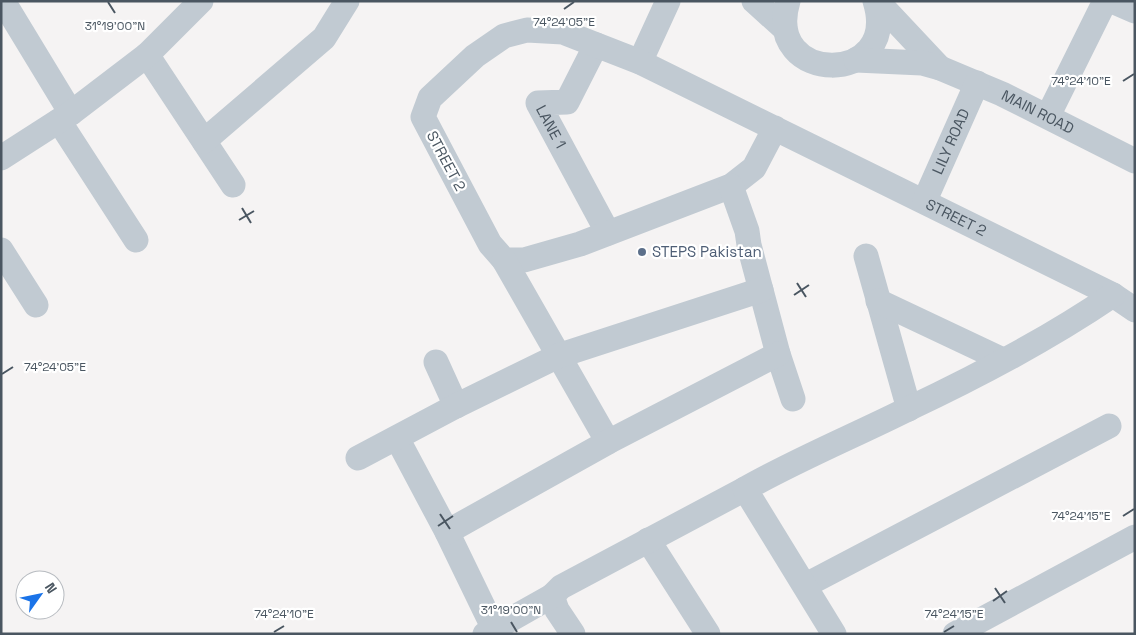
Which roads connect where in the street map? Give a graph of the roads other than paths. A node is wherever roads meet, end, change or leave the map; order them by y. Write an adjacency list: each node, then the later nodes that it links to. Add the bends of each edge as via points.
1 (3, 1): 19 (street)
2 (201, 1): 13 (street)
3 (348, 1): 21 (street, via 324,38)
4 (668, 1): 15 (street)
5 (754, 1): 11 (street)
6 (788, 1): 11 (street, via 784,13)
7 (876, 1): 14 (street, via 878,32 870,48); 16 (street, MAIN ROAD)
8 (1105, 1): 18 (street)
9 (1112, 1): 10 (street)
10 (1135, 10)
11 (785, 29): 14 (street, MAIN ROAD, via 792,46 804,58 821,66 839,66)
12 (596, 45): 15 (street, STREET 2); 27 (street, LANE 1, via 568,102 538,103); 31 (street, STREET 2, via 563,32 527,30 504,36 475,56 430,98 423,117 490,244)
13 (147, 55): 19 (street); 21 (street)
14 (856, 60): 16 (street, MAIN ROAD, via 922,63)
15 (640, 62): 20 (street, STREET 2)
16 (940, 68): 17 (street, MAIN ROAD)
17 (977, 84): 18 (street, MAIN ROAD); 26 (street, LILY ROAD)
18 (1048, 116): 23 (street, MAIN ROAD)
19 (65, 117): 22 (street); 28 (street)
20 (775, 128): 25 (street, via 754,168); 26 (street, STREET 2)
21 (204, 141): 24 (street)
22 (1, 158)
23 (1135, 161)
24 (233, 185)
25 (731, 186): 27 (street); 32 (street, via 747,231)
26 (925, 200): 33 (street, STREET 2)
27 (608, 233): 31 (street, via 524,260)
28 (136, 240)
29 (1, 250): 35 (street)
30 (866, 256): 34 (street)
31 (504, 260): 38 (street, STREET 2)
32 (761, 290): 37 (street); 38 (street)
33 (1113, 295): 36 (street, STREET 2); 39 (street, via 1076,320)
34 (878, 301): 39 (street); 43 (street)
35 (36, 305)
36 (1135, 310)
37 (778, 354): 41 (street); 46 (street)
38 (558, 356): 42 (street); 46 (street, STREET 2)
39 (1003, 360): 43 (street)
40 (436, 362): 42 (street)
41 (793, 399)
42 (456, 406): 45 (street)
43 (909, 409): 48 (street, via 789,464)
44 (1109, 426): 52 (street)
45 (397, 438): 47 (street); 49 (street)
46 (608, 442): 49 (street)
47 (358, 458)
48 (745, 489): 51 (street); 52 (street)
49 (447, 532): 54 (street)
50 (1135, 537): 58 (street)
51 (648, 540): 53 (street, via 561,587); 56 (street)
52 (806, 585): 57 (street)
53 (552, 596): 54 (street); 55 (street)
54 (489, 631)
55 (573, 634)
56 (708, 634)
57 (834, 634)
58 (955, 634)

